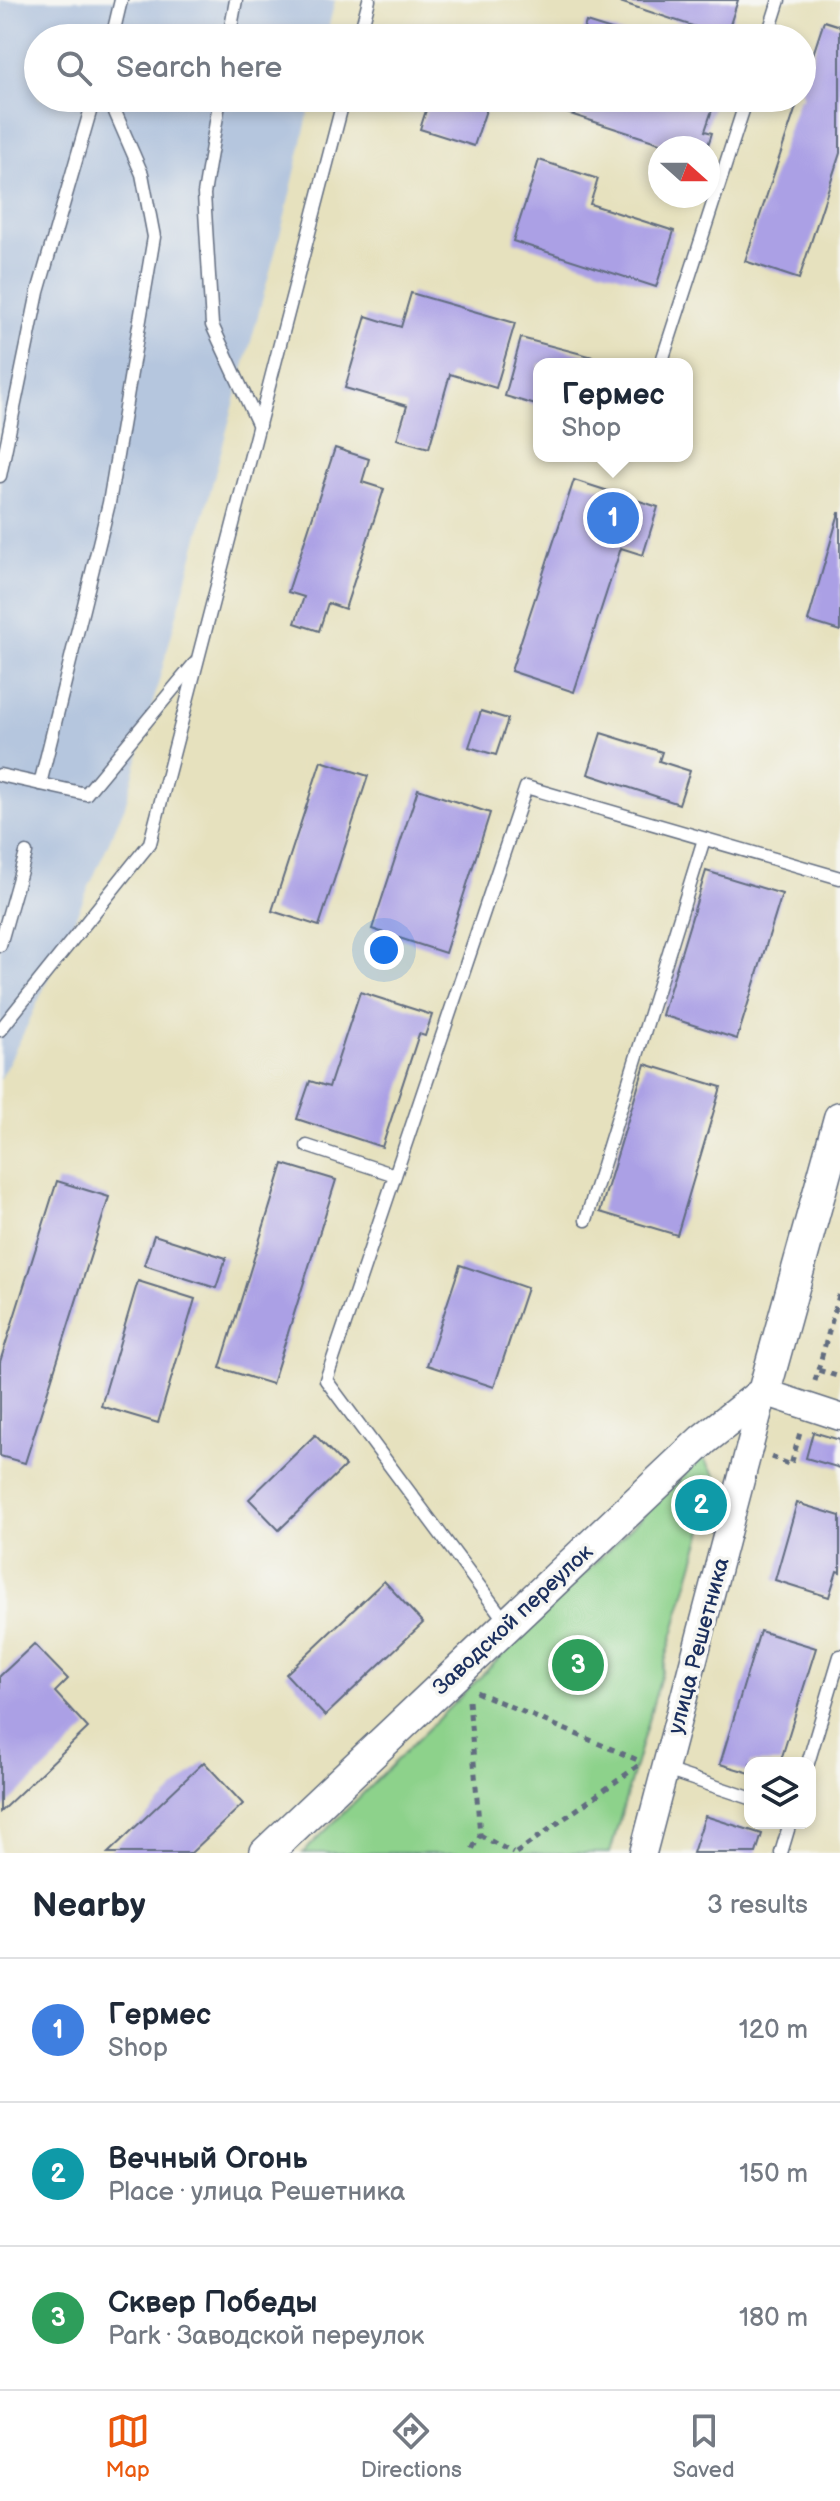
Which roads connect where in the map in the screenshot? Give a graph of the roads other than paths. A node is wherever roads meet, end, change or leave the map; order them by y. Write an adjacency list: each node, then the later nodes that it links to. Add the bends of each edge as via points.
1 (121, 0): 5 (lane)
2 (236, 0): 6 (lane)
3 (369, 0): 7 (lane)
4 (779, 0): 8 (lane)
5 (115, 24)
6 (232, 24)
7 (363, 24)
8 (771, 24)
9 (90, 112): 16 (lane, via 38,292)
10 (115, 112): 19 (lane, via 142,174 154,237 109,503)
11 (218, 112): 15 (lane, via 204,194 212,325)
12 (340, 112): 15 (lane)
13 (742, 112): 14 (lane)
14 (663, 358)
15 (259, 426): 17 (lane)
16 (0, 476)
17 (197, 662): 19 (lane, via 86,794); 24 (lane, via 150,843)
18 (0, 775): 19 (lane)
19 (40, 784)
20 (704, 839): 22 (lane); 27 (lane, via 526,787); 28 (lane)
21 (26, 853): 23 (lane)
22 (840, 878)
23 (0, 945)
24 (0, 1030)
25 (840, 1118): 29 (street)
26 (307, 1146): 27 (lane)
27 (395, 1175): 31 (lane, via 326,1380)
28 (586, 1220)
29 (764, 1392): 30 (street); 31 (street, Заводской переулок, via 703,1440); 34 (street, улица Решетника)
30 (840, 1417)
31 (508, 1624): 37 (street, Заводской переулок)
32 (840, 1656): 33 (lane)
33 (810, 1757)
34 (666, 1770): 35 (lane); 38 (street, улица Решетника)
35 (744, 1796)
36 (788, 1829): 39 (lane)
37 (266, 1853)
38 (643, 1853)
39 (781, 1853)

